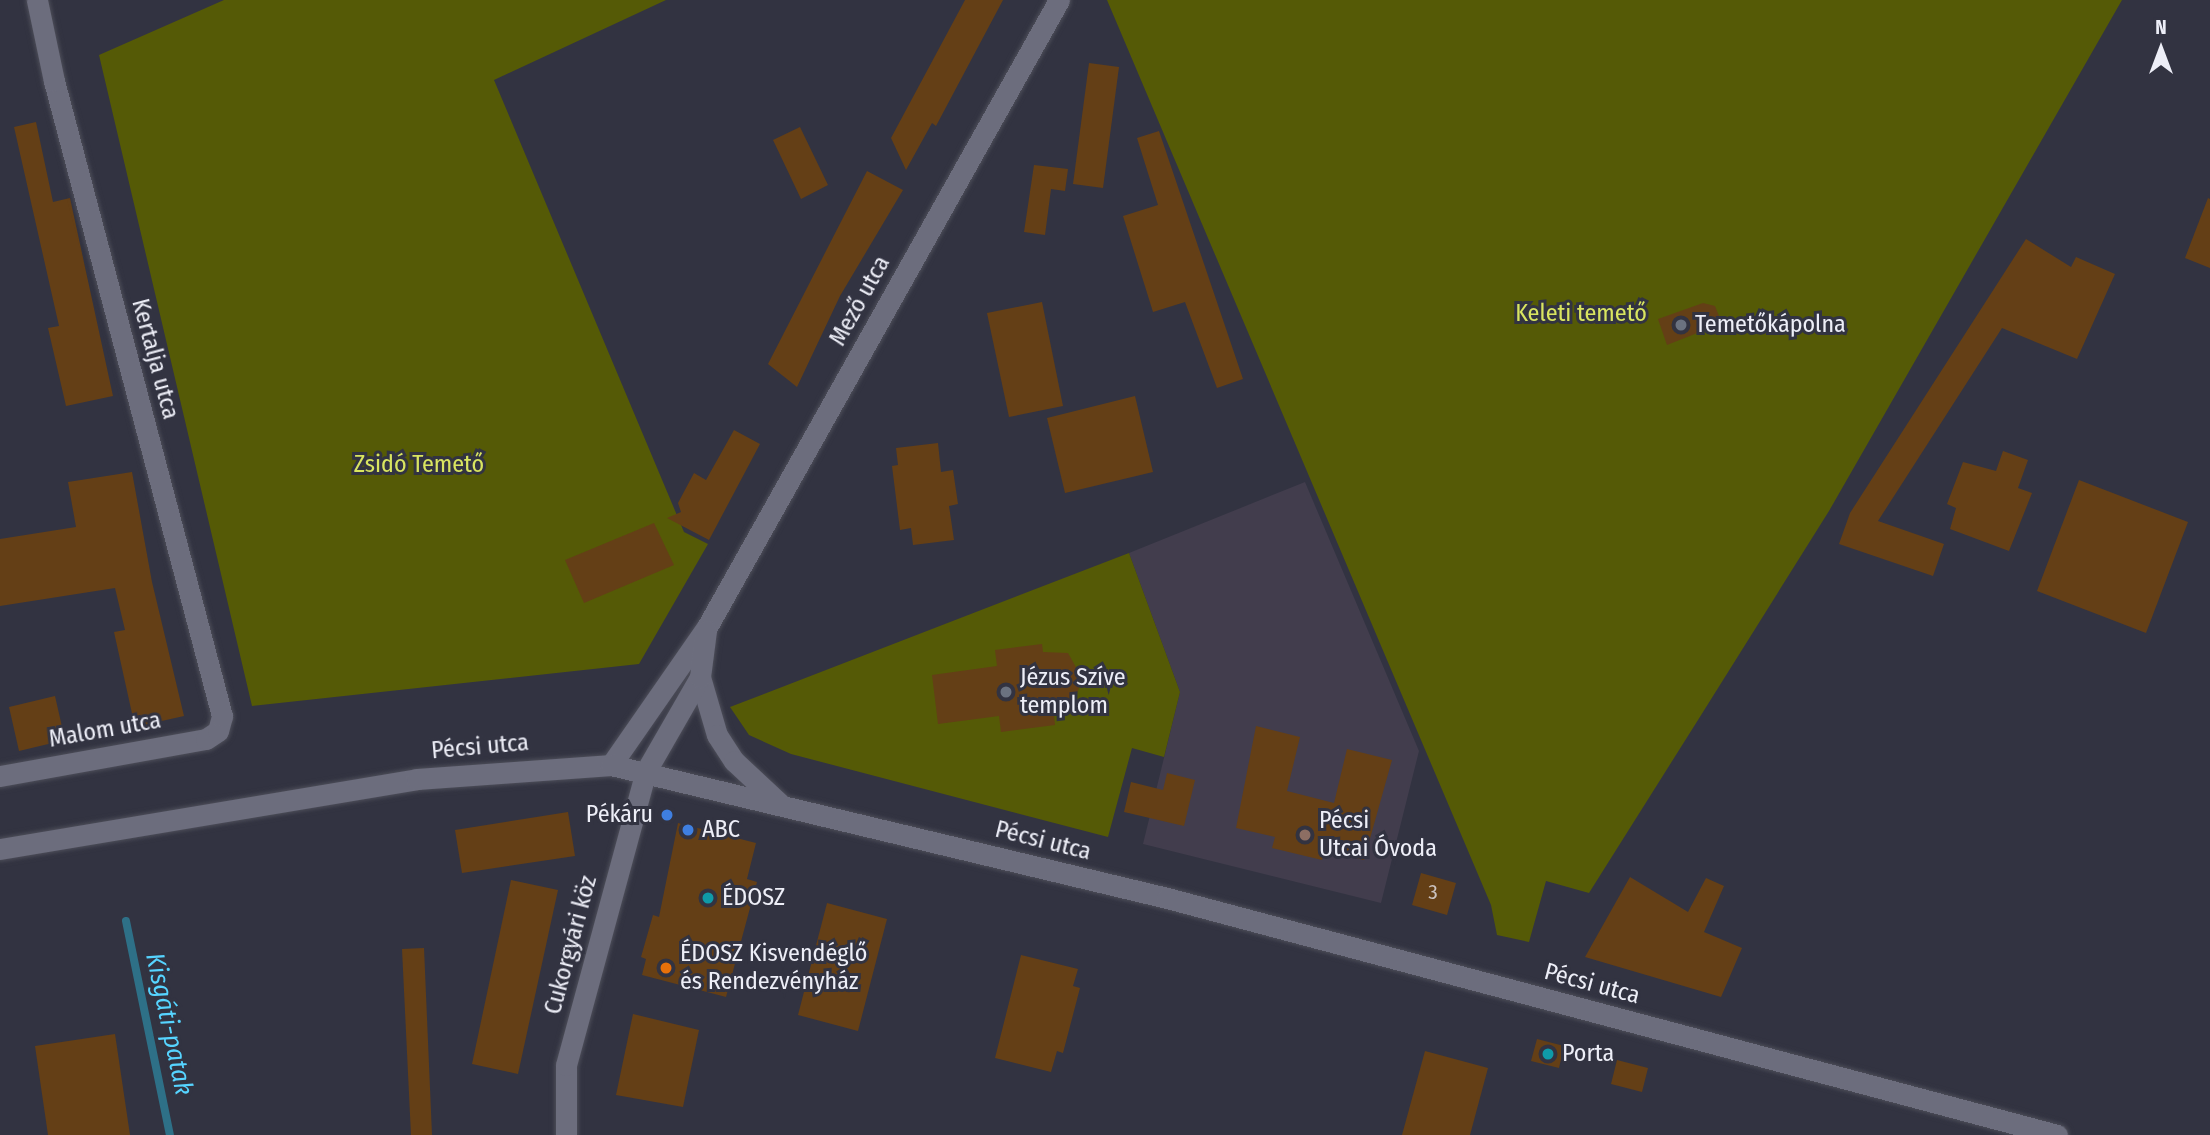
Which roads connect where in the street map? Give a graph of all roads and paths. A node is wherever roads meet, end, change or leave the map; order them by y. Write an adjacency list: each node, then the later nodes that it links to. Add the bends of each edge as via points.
1 (37, 0): 5 (street, Kertalja utca, via 54,81 222,716)
2 (1059, 0): 3 (street, Mező utca)
3 (707, 628): 4 (street); 6 (street, Mező utca)
4 (700, 677): 7 (street, Cukorgyári köz); 9 (street, via 723,744 734,761)
5 (218, 731): 8 (street, Malom utca, via 206,739)
6 (611, 765): 7 (street, Pécsi utca); 10 (street, Pécsi utca, via 417,779)
7 (646, 771): 9 (street, Pécsi utca); 11 (street, Cukorgyári köz, via 566,1065)
8 (0, 776)
9 (781, 804): 12 (street, Pécsi utca, via 1167,898)
10 (0, 849)
11 (566, 1135)
12 (2057, 1135)

